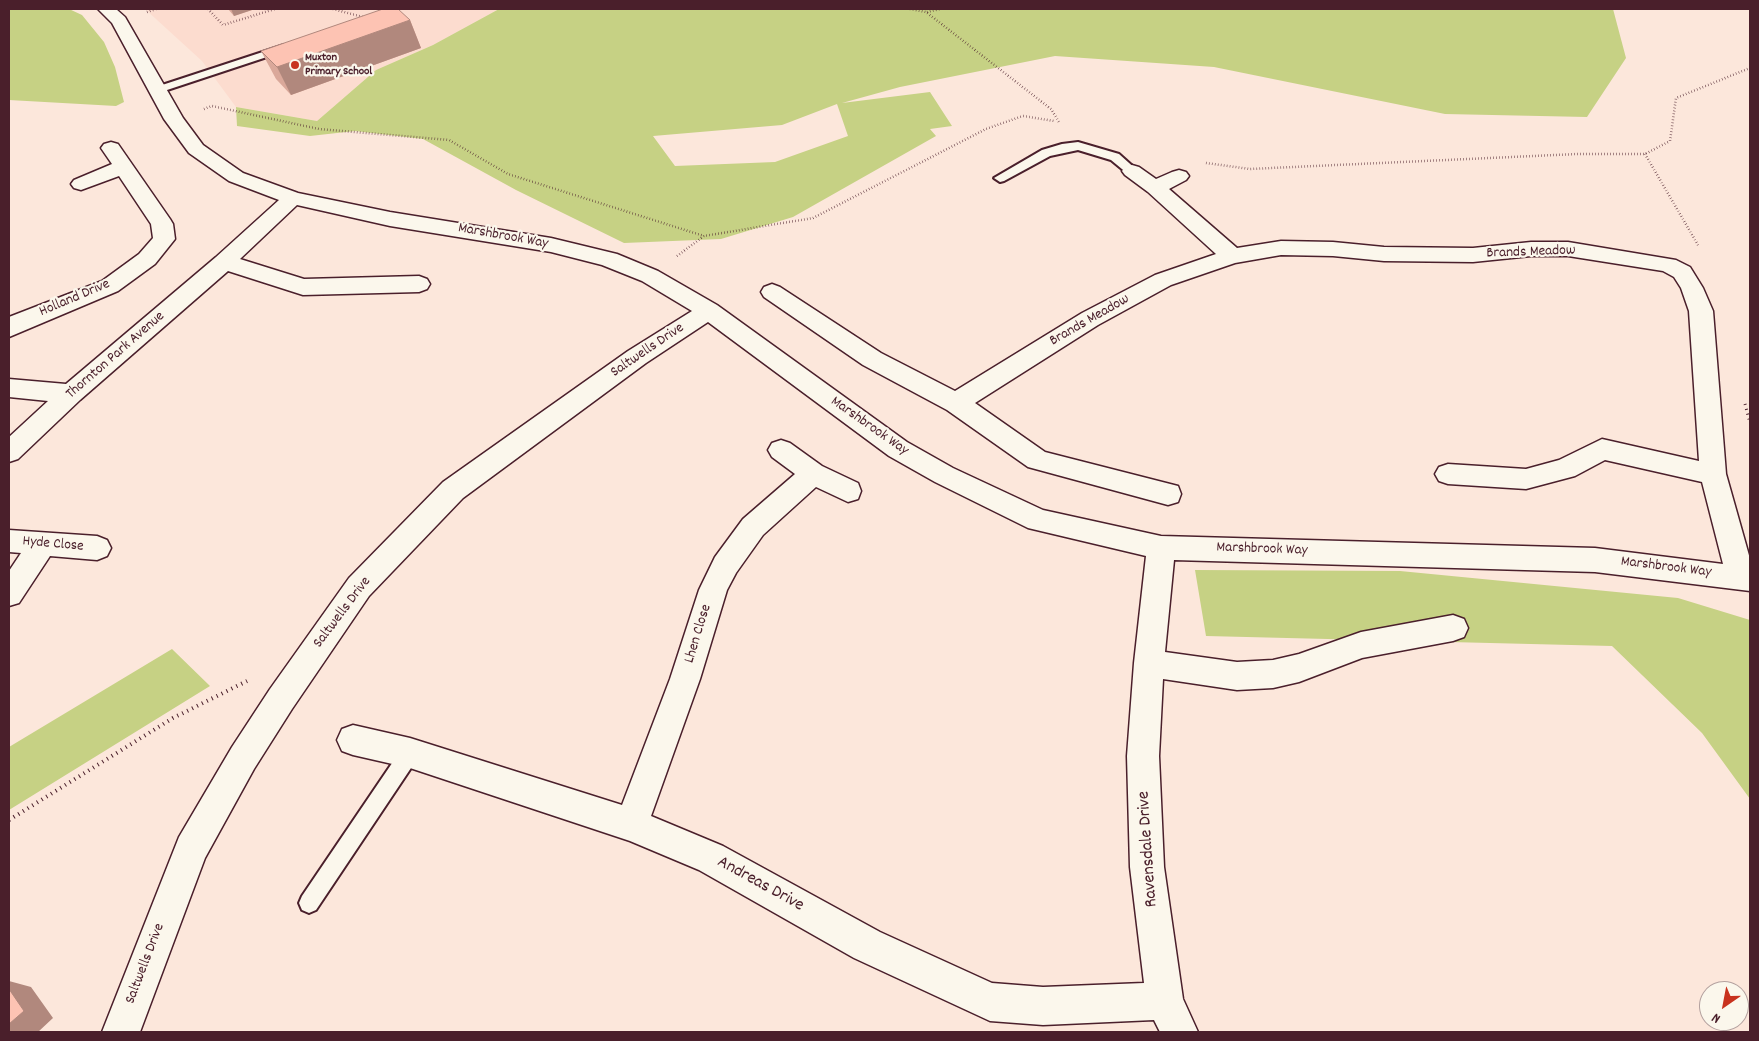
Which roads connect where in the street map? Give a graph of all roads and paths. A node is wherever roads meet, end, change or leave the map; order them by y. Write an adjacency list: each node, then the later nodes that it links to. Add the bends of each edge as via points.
1 (107, 9): 8 (street, Marshbrook Way, via 119,21)
2 (208, 9): 3 (path, via 223,25)
3 (275, 9)
4 (910, 9): 6 (path)
5 (940, 9): 6 (path)
6 (926, 12): 10 (path, via 1051,110)
7 (291, 46): 8 (lane)
8 (157, 90): 19 (street, Marshbrook Way, via 196,149 236,177)
9 (198, 110): 20 (path, via 212,106 319,129 449,140 508,174)
10 (1059, 122)
11 (111, 148): 13 (street, Holland Drive)
12 (1645, 154): 21 (path)
13 (124, 167): 17 (street); 27 (street, Holland Drive, via 162,224 164,239 147,259 110,286 16,323)
14 (1132, 171): 16 (lane, via 1115,157 1078,146 1046,153); 18 (street)
15 (1179, 176): 18 (street)
16 (1000, 178)
17 (81, 184)
18 (1154, 188): 22 (street)
19 (293, 198): 23 (street, Thornton Park Avenue); 26 (street, Marshbrook Way, via 390,219 551,245 609,259 650,276)
20 (704, 236)
21 (1699, 248)
22 (1232, 256): 30 (street, Brands Meadow, via 1163,280 1090,319); 35 (street, Brands Meadow, via 1281,248 1473,255 1568,249 1668,265 1682,272 1701,311)
23 (224, 262): 24 (street, via 303,287); 29 (street, Thornton Park Avenue)
24 (419, 284)
25 (772, 292): 30 (street, via 872,359)
26 (709, 312): 41 (street, Marshbrook Way, via 898,449 944,475 1038,520); 53 (street, Saltwells Drive, via 637,357 453,490 359,587 243,758 191,849)
27 (9, 329)
28 (9, 388): 29 (street)
29 (71, 394): 32 (street, Thornton Park Avenue)
30 (956, 403): 37 (street, via 1037,460)
31 (781, 450): 33 (street)
32 (9, 452)
33 (813, 473): 36 (street); 50 (street, Lhen Close, via 753,528 725,565 713,590 685,679)
34 (1448, 474): 35 (street, via 1526,479 1566,469 1602,449)
35 (1713, 474): 42 (street, Brands Meadow)
36 (848, 491)
37 (1168, 494)
38 (9, 541): 39 (street, Hyde Close)
39 (43, 544): 40 (street, Hyde Close); 43 (street)
40 (97, 548)
41 (1161, 548): 42 (street, Marshbrook Way, via 1595,560); 45 (street, Ravensdale Drive)
42 (1746, 578)
43 (9, 594)
44 (1453, 628): 45 (street, via 1361,645 1273,674 1237,676)
45 (1149, 663): 52 (street, Ravensdale Drive, via 1143,756 1147,867)
46 (253, 682): 49 (path, via 249,680 173,718)
47 (353, 740): 48 (street, Andreas Drive)
48 (410, 753): 50 (street, Andreas Drive); 51 (lane)
49 (9, 820)
50 (631, 825): 52 (street, Andreas Drive, via 711,858 867,945 990,1002 1043,1006)
51 (308, 903)
52 (1165, 1001): 54 (street, Ravensdale Drive)
53 (121, 1032)
54 (1179, 1032)

